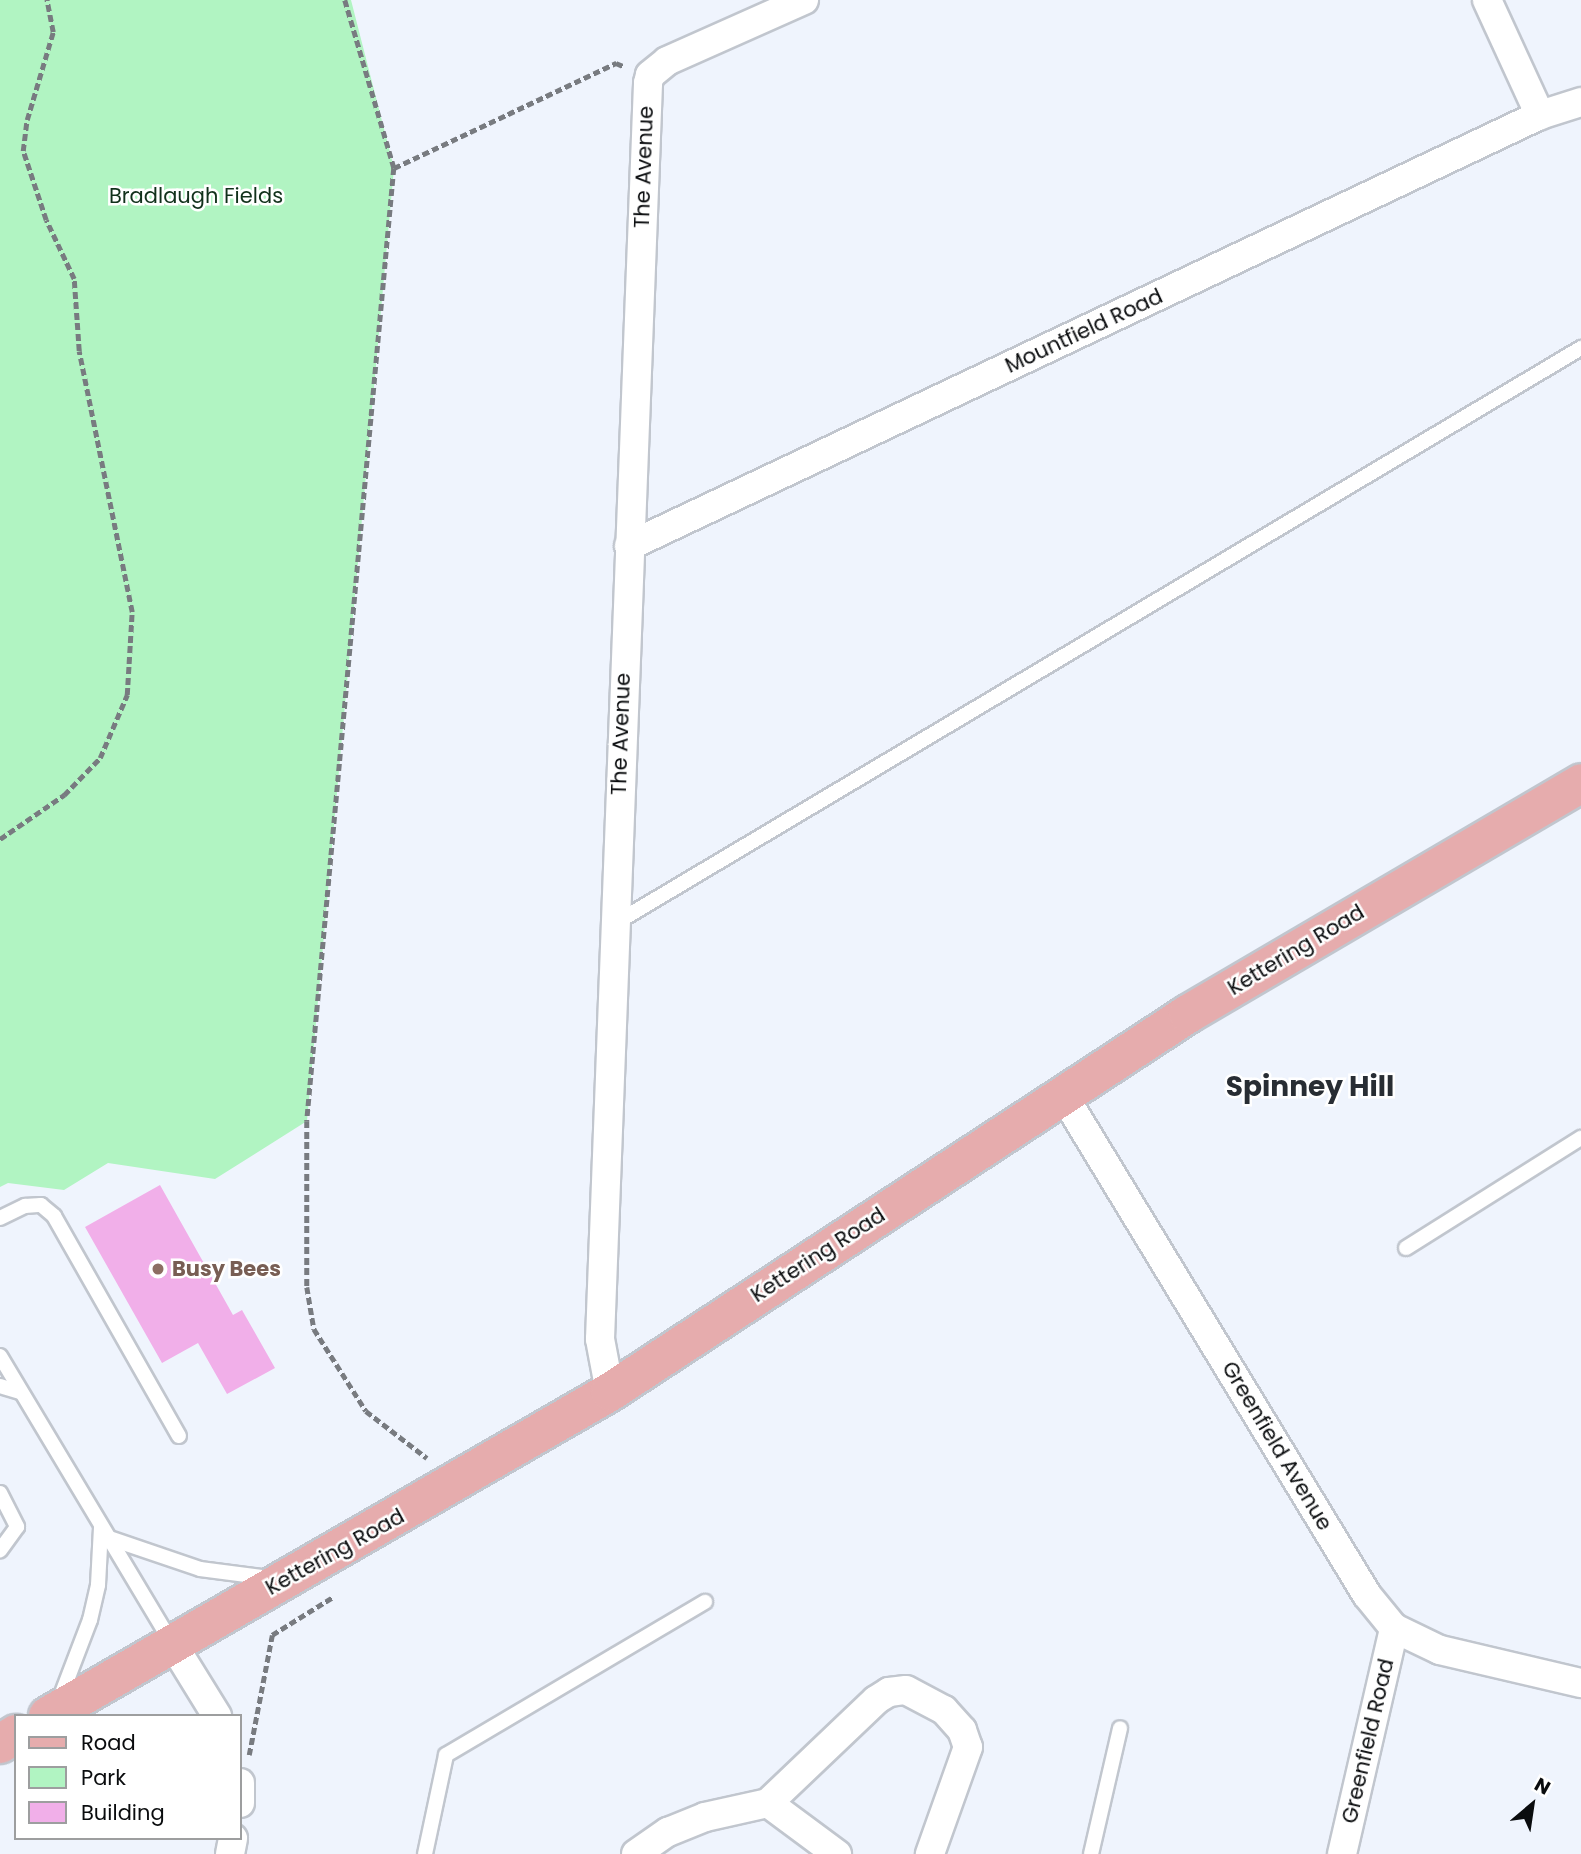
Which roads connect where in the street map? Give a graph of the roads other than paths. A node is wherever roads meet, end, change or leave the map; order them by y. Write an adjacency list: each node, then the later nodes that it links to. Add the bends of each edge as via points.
1 (1487, 0): 4 (street)
2 (801, 1): 6 (street, The Avenue, via 667,61 650,75)
3 (1581, 102): 4 (street, Mountfield Road)
4 (1540, 115): 6 (street, Mountfield Road)
5 (1581, 348): 8 (lane)
6 (629, 546): 8 (street, The Avenue)
7 (1581, 783): 9 (main road, Kettering Road)
8 (613, 925): 16 (street, The Avenue, via 600,1339)
9 (1062, 1093): 16 (main road, Kettering Road); 23 (street, Greenfield Avenue, via 1367,1595)
10 (1581, 1138): 12 (lane)
11 (0, 1218): 17 (lane, via 41,1205 54,1216)
12 (1406, 1248)
13 (0, 1356): 15 (lane)
14 (0, 1386): 15 (lane)
15 (20, 1392): 19 (lane)
16 (610, 1392): 21 (main road, Kettering Road)
17 (179, 1436)
18 (0, 1493): 20 (lane, via 17,1527)
19 (105, 1533): 21 (lane, via 200,1569); 24 (lane); 26 (lane, via 90,1620)
20 (0, 1550)
21 (285, 1580): 24 (main road, Kettering Road)
22 (705, 1602): 30 (lane, via 446,1755)
23 (1394, 1628): 25 (street, Greenfield Avenue, via 1440,1650); 35 (street, Greenfield Road)
24 (172, 1643): 26 (main road, Kettering Road); 27 (street)
25 (1581, 1683)
26 (51, 1714)
27 (217, 1714)
28 (1120, 1728): 34 (lane)
29 (768, 1803): 31 (street, via 705,1817 668,1832); 32 (street); 33 (street, via 876,1700 889,1692 923,1695 962,1730 968,1747)
30 (425, 1854)
31 (636, 1854)
32 (837, 1854)
33 (930, 1854)
34 (1091, 1854)
35 (1342, 1854)

